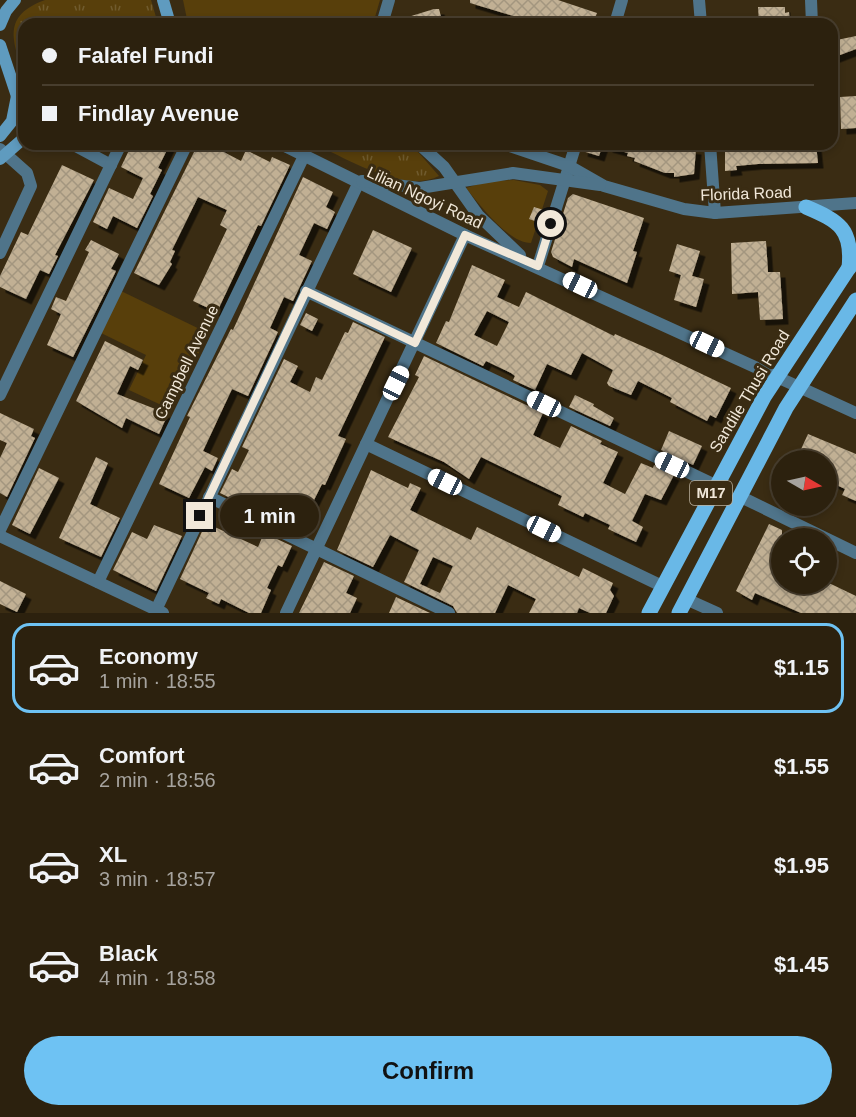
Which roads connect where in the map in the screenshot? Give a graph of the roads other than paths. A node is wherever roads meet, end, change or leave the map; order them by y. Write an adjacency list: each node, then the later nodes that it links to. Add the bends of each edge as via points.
1 (15, 0): 12 (main road)
2 (162, 0): 7 (main road)
3 (389, 0): 8 (street)
4 (622, 0): 9 (street)
5 (699, 0): 10 (street)
6 (811, 0): 11 (street)
7 (168, 18)
8 (384, 18)
9 (617, 18)
10 (700, 18)
11 (812, 18)
12 (0, 26)
13 (0, 45): 14 (main road)
14 (18, 92)
15 (18, 107): 16 (main road)
16 (0, 136)
17 (18, 142): 26 (main road)
18 (83, 150): 28 (street)
19 (118, 150): 28 (street)
20 (184, 150): 53 (street)
21 (292, 150): 27 (street, Lilian Ngoyi Road)
22 (426, 150): 31 (street, Lilian Ngoyi Road)
23 (522, 150): 29 (street, Florida Road)
24 (574, 150): 29 (street)
25 (710, 150): 36 (street)
26 (2, 154): 38 (street, via 27,173 31,186)
27 (304, 156): 30 (street, Lilian Ngoyi Road); 57 (street, Campbell Avenue)
28 (111, 165): 47 (street)
29 (569, 166): 32 (street); 33 (street, Florida Road)
30 (352, 181): 31 (street, Florida Road, via 404,187); 37 (street, Lilian Ngoyi Road); 42 (street)
31 (454, 181): 32 (street, Florida Road, via 513,173); 39 (street, Lilian Ngoyi Road, via 478,215)
32 (564, 182): 33 (street, Florida Road); 41 (street)
33 (604, 186): 36 (street, Florida Road, via 674,207)
34 (856, 203): 35 (street, Florida Road)
35 (806, 207): 36 (street, Florida Road); 40 (main road, via 843,229)
36 (715, 213)
37 (465, 235): 39 (street, Lilian Ngoyi Road); 44 (street)
38 (0, 253)
39 (525, 260): 41 (street, Lilian Ngoyi Road)
40 (852, 262): 45 (main road, Sandile Thusi Road / M17)
41 (538, 266): 45 (street, Lilian Ngoyi Road)
42 (306, 291): 44 (street); 52 (street)
43 (856, 300): 46 (main road, M17)
44 (415, 343): 49 (street); 50 (street)
45 (776, 376): 46 (street, Lilian Ngoyi Road); 50 (main road, Sandile Thusi Road / M17)
46 (800, 387): 48 (street, Lilian Ngoyi Road); 51 (main road, M17)
47 (0, 395)
48 (856, 413)
49 (366, 444): 55 (street); 58 (street)
50 (715, 485): 58 (main road, Sandile Thusi Road / M17)
51 (739, 496): 56 (street); 59 (main road, M17)
52 (209, 497): 55 (street); 60 (street)
53 (0, 530)
54 (0, 536): 57 (street)
55 (316, 549): 61 (street); 62 (street)
56 (856, 552)
57 (98, 582): 60 (street)
58 (662, 586): 63 (main road, Sandile Thusi Road / M17)
59 (686, 599): 64 (main road, M17); 65 (street)
60 (160, 611)
61 (286, 613)
62 (449, 613)
63 (649, 613)
64 (679, 613)
65 (717, 613)

